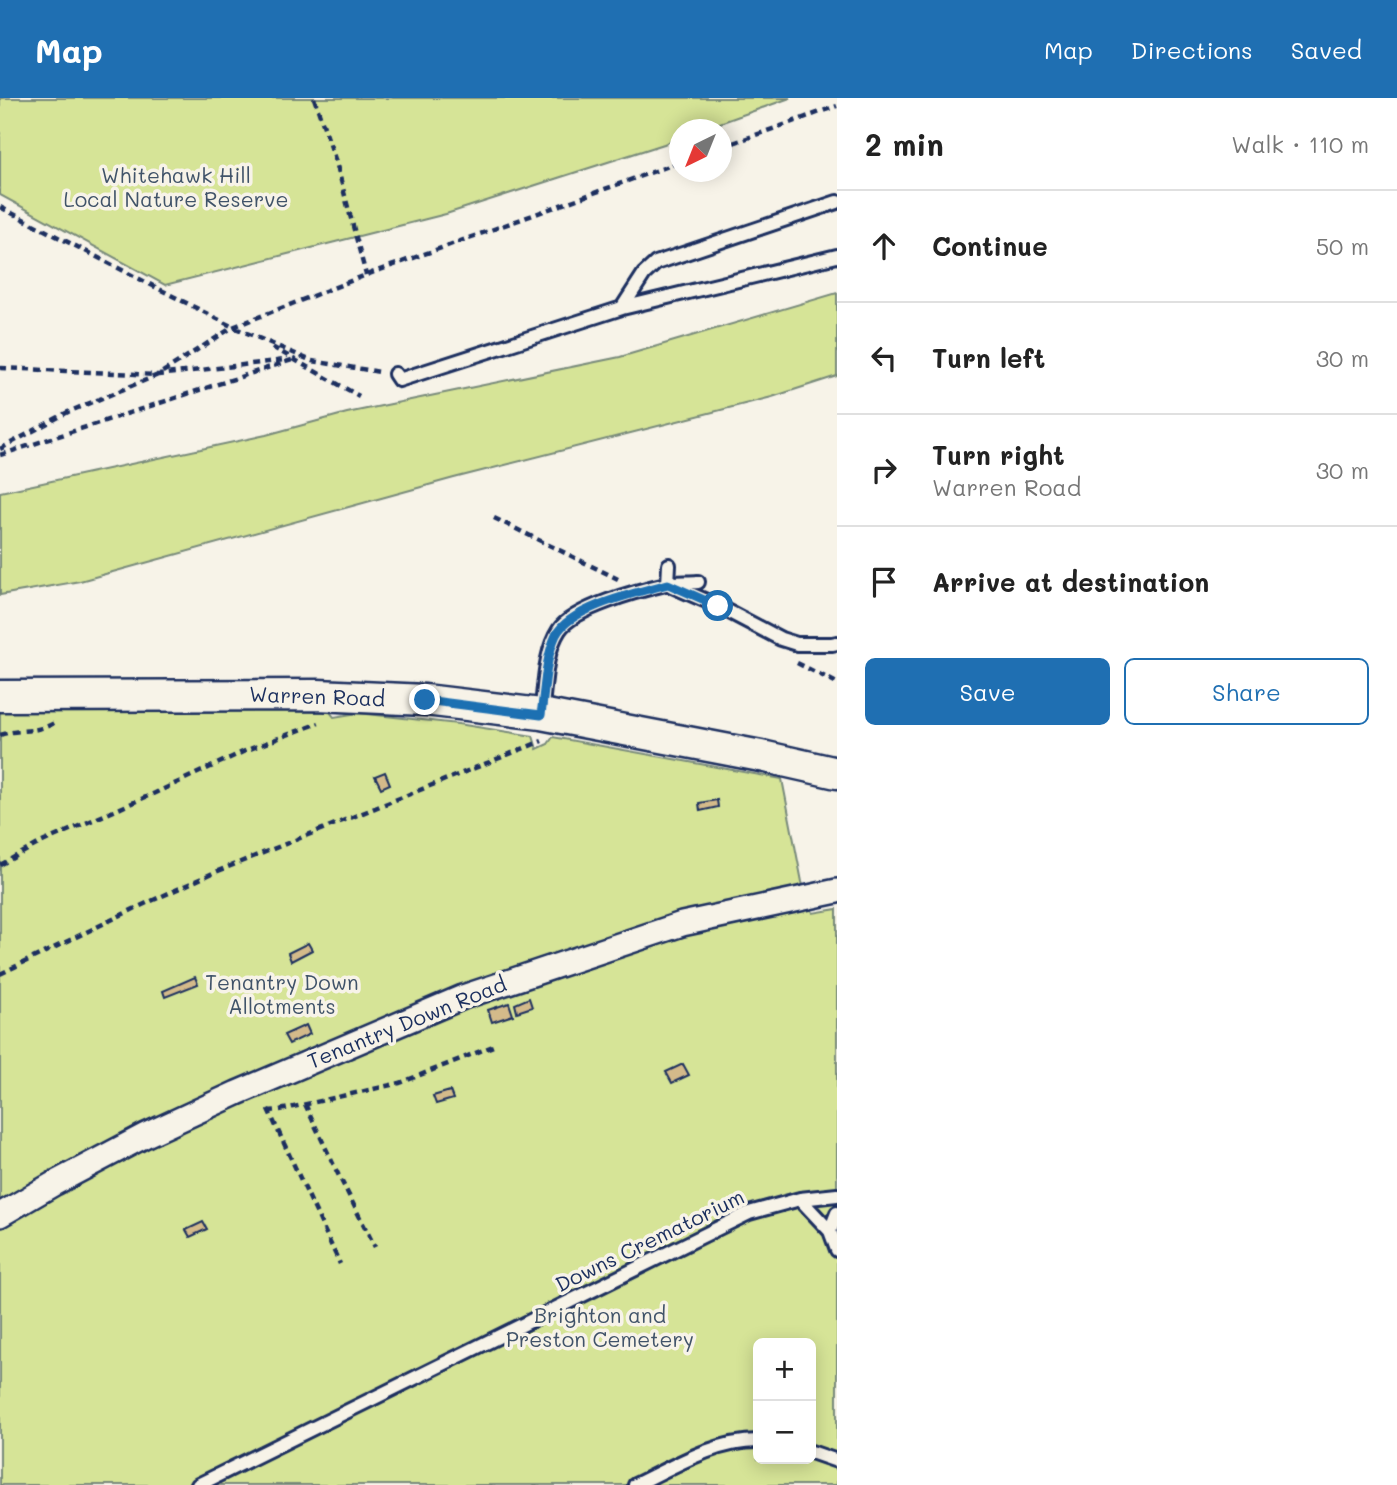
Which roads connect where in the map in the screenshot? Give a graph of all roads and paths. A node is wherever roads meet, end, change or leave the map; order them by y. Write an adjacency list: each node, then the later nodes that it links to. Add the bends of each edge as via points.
1 (314, 98): 8 (path)
2 (837, 106): 3 (path)
3 (732, 143)
4 (669, 166): 8 (path)
5 (837, 202): 9 (lane, via 656,263)
6 (0, 207): 10 (path)
7 (837, 256): 9 (lane)
8 (366, 275): 10 (path)
9 (622, 308): 13 (lane, via 398,380)
10 (233, 327): 11 (path); 13 (path, via 312,361); 14 (path)
11 (295, 359): 14 (path); 15 (path); 17 (path)
12 (0, 368): 14 (path)
13 (394, 374)
14 (158, 375): 16 (path, via 68,412)
15 (359, 396)
16 (0, 449)
17 (0, 455)
18 (669, 565): 20 (lane)
19 (698, 582): 20 (lane)
20 (668, 584): 21 (lane, via 781,639 797,644); 25 (lane, via 600,604 563,624 550,650)
21 (837, 643)
22 (0, 696): 25 (street, Warren Road, via 318,695 425,700)
23 (325, 720): 28 (path, via 247,750)
24 (58, 721): 26 (path, via 37,731)
25 (542, 724): 27 (street, Warren Road, via 752,755); 30 (path, via 542,741 200,879)
26 (0, 734)
27 (837, 773)
28 (0, 865)
29 (837, 891): 38 (street, Tenantry Down Road, via 682,924 463,998 146,1135)
30 (0, 974)
31 (493, 1046): 33 (path, via 400,1083)
32 (265, 1104): 34 (path)
33 (305, 1104): 34 (path); 40 (path)
34 (268, 1111): 42 (path)
35 (837, 1195): 36 (lane, Downs Crematorium)
36 (800, 1199): 39 (lane); 46 (lane, Downs Crematorium, via 749,1213)
37 (837, 1213): 39 (lane)
38 (0, 1215)
39 (830, 1231): 41 (lane)
40 (375, 1247)
41 (837, 1250)
42 (340, 1264)
43 (753, 1441): 47 (lane, via 715,1448)
44 (816, 1454): 45 (lane)
45 (837, 1461)
46 (198, 1485)
47 (635, 1485)

